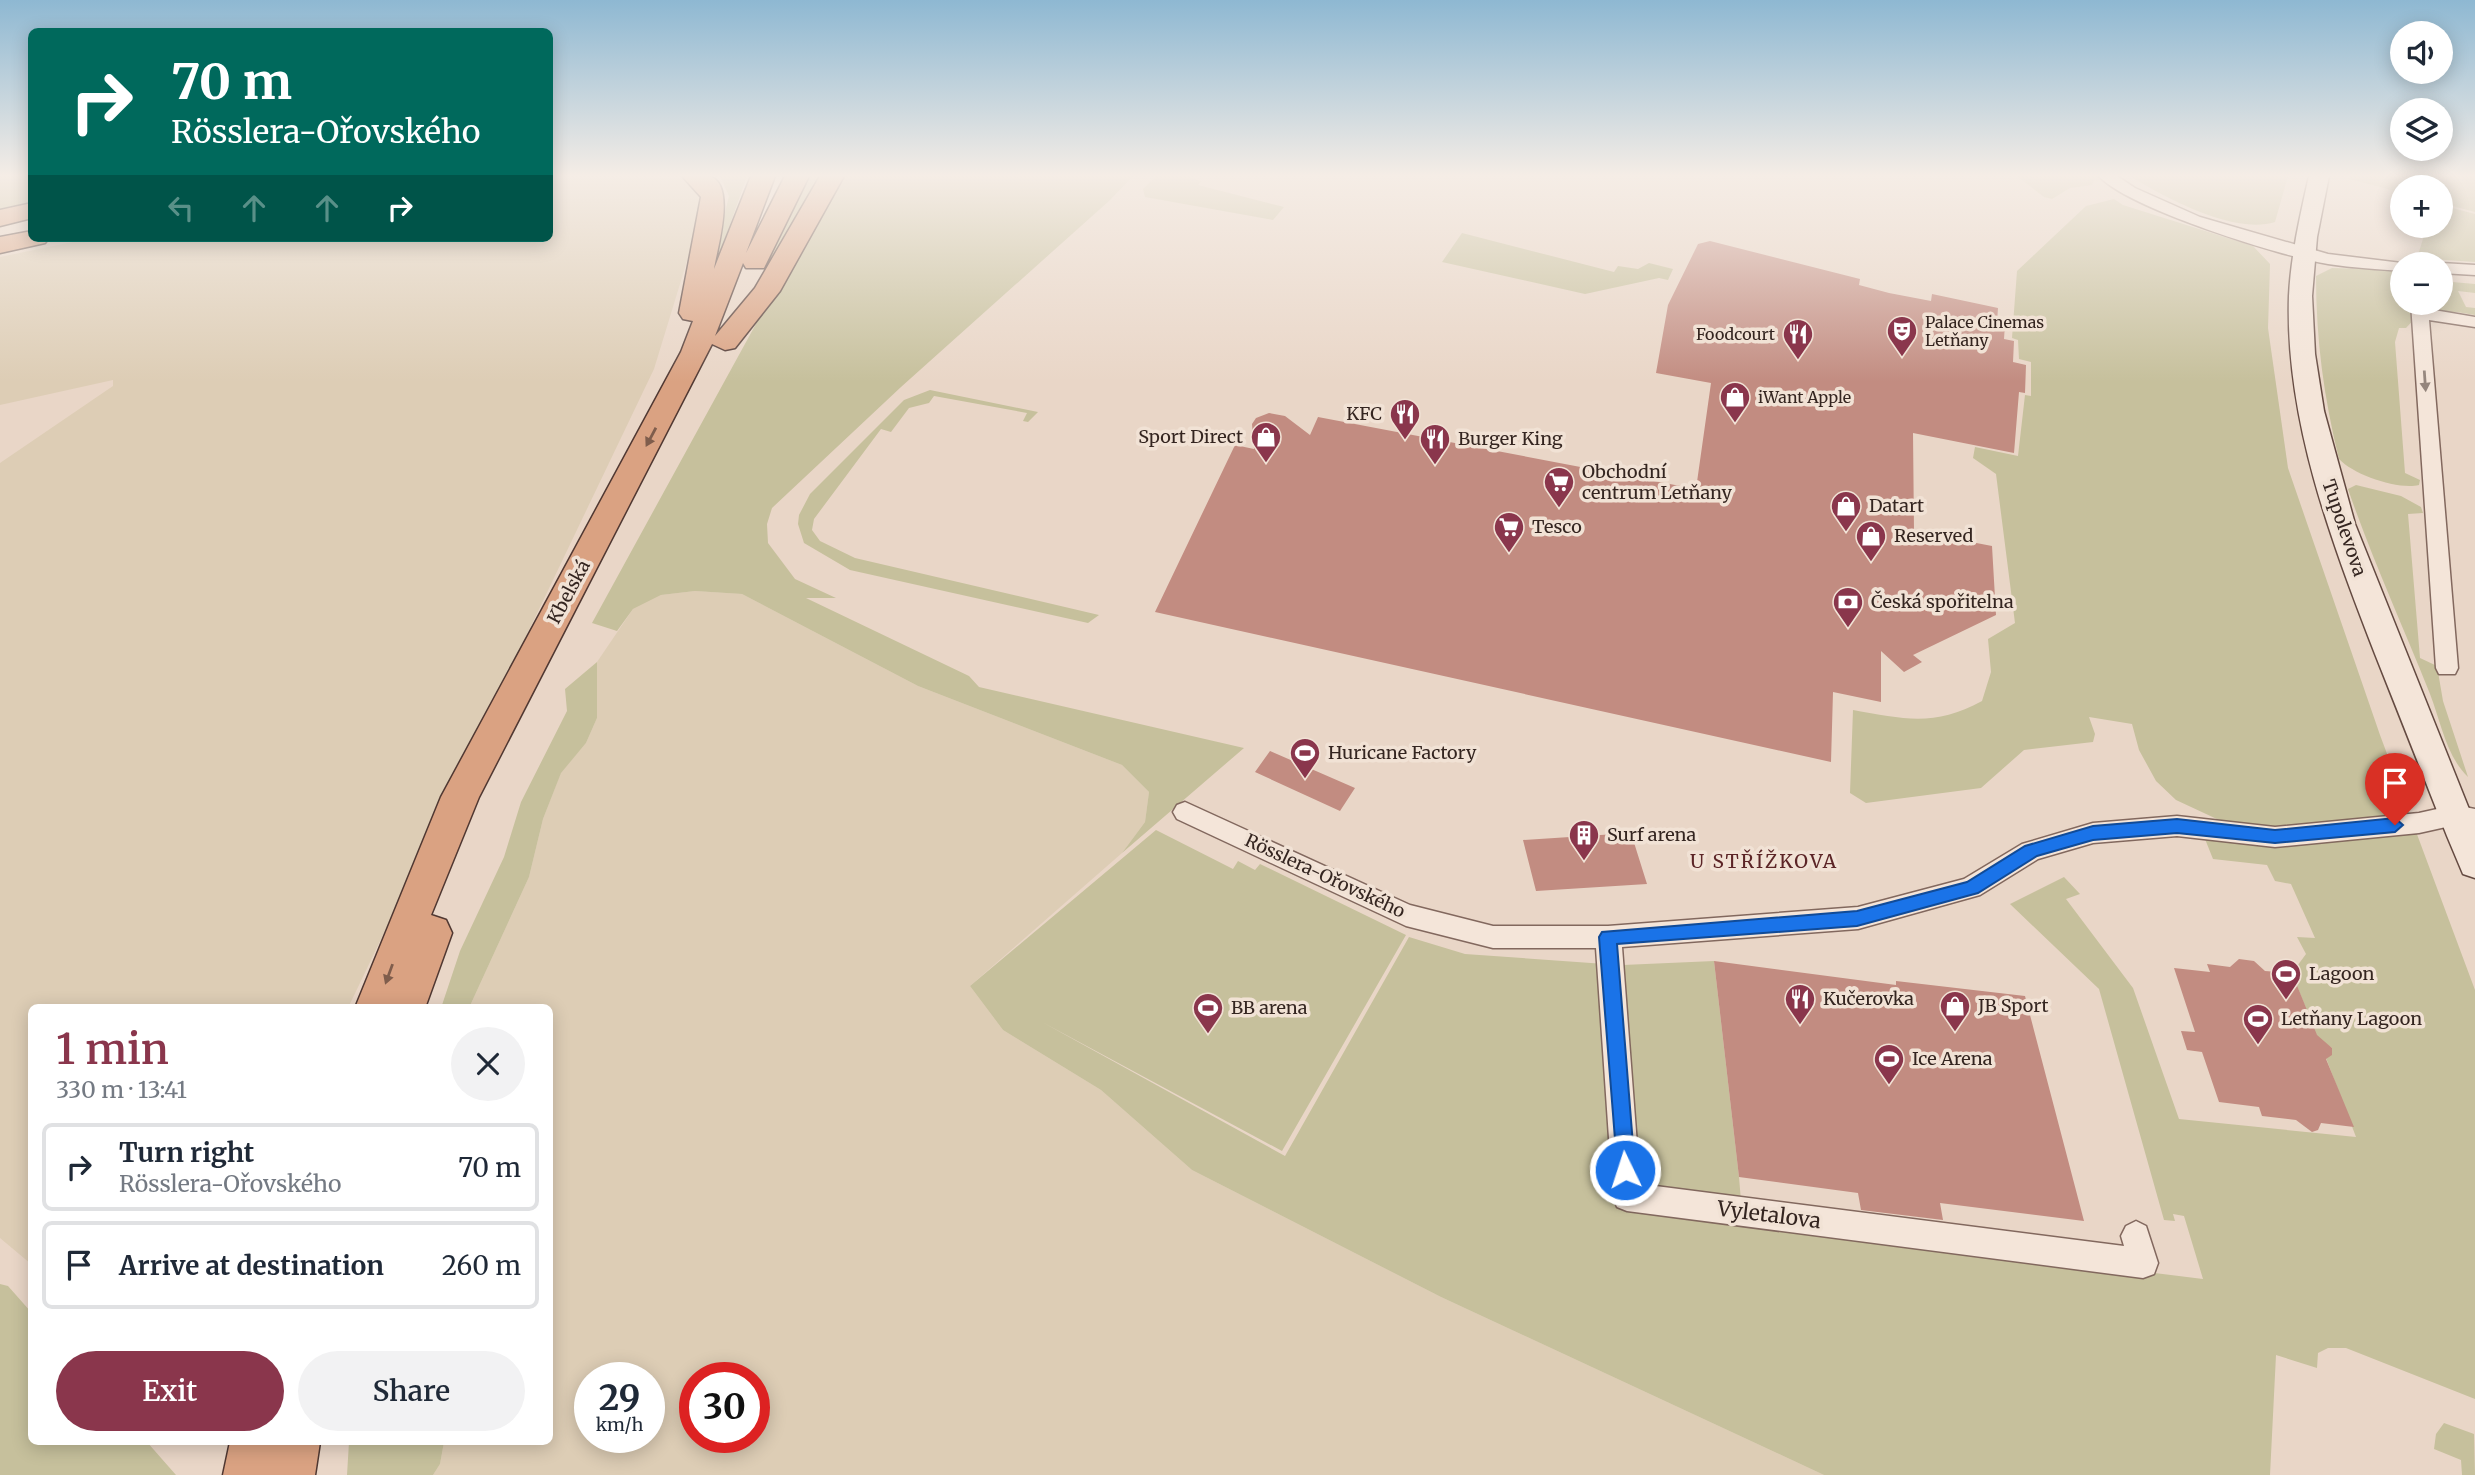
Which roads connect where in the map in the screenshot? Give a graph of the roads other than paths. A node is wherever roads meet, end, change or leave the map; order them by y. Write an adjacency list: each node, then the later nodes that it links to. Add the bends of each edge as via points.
1 (706, 245): 17 (highway)
2 (736, 245): 17 (highway, Kbelská)
3 (761, 245): 9 (highway, Kbelská)
4 (763, 245): 9 (highway)
5 (793, 245): 16 (highway, via 767,291)
6 (2279, 245): 8 (street)
7 (2304, 245): 8 (main road, Tupolevova)
8 (2302, 252): 10 (street, via 2350,263); 20 (main road, Tupolevova, via 2303,373 2323,468 2364,587)
9 (755, 262): 16 (highway, Kbelská)
10 (2390, 265)
11 (2453, 269): 12 (street)
12 (2475, 270)
13 (2420, 315): 18 (street, one-way to 18)
14 (2447, 315): 15 (street)
15 (2475, 322)
16 (726, 342): 24 (highway, Kbelská, via 491,789)
17 (683, 376): 23 (highway, Kbelská, one-way to 23, via 460,797)
18 (2447, 668)
19 (1185, 812): 22 (street, Rösslera-Ořovského, via 1406,915 1493,937)
20 (2465, 817): 21 (main road, Tupolevova); 22 (street, Rösslera-Ořovského, via 2275,836 2177,826 2093,833 2031,851 1971,888 1857,918)
21 (2475, 864)
22 (1608, 937): 25 (street, Vyletalova, via 1627,1197 2143,1263)
23 (377, 1004)
24 (406, 1004)
25 (2136, 1236)
26 (255, 1445): 28 (highway)
27 (294, 1445): 29 (highway)
28 (249, 1475)
29 (289, 1475)

